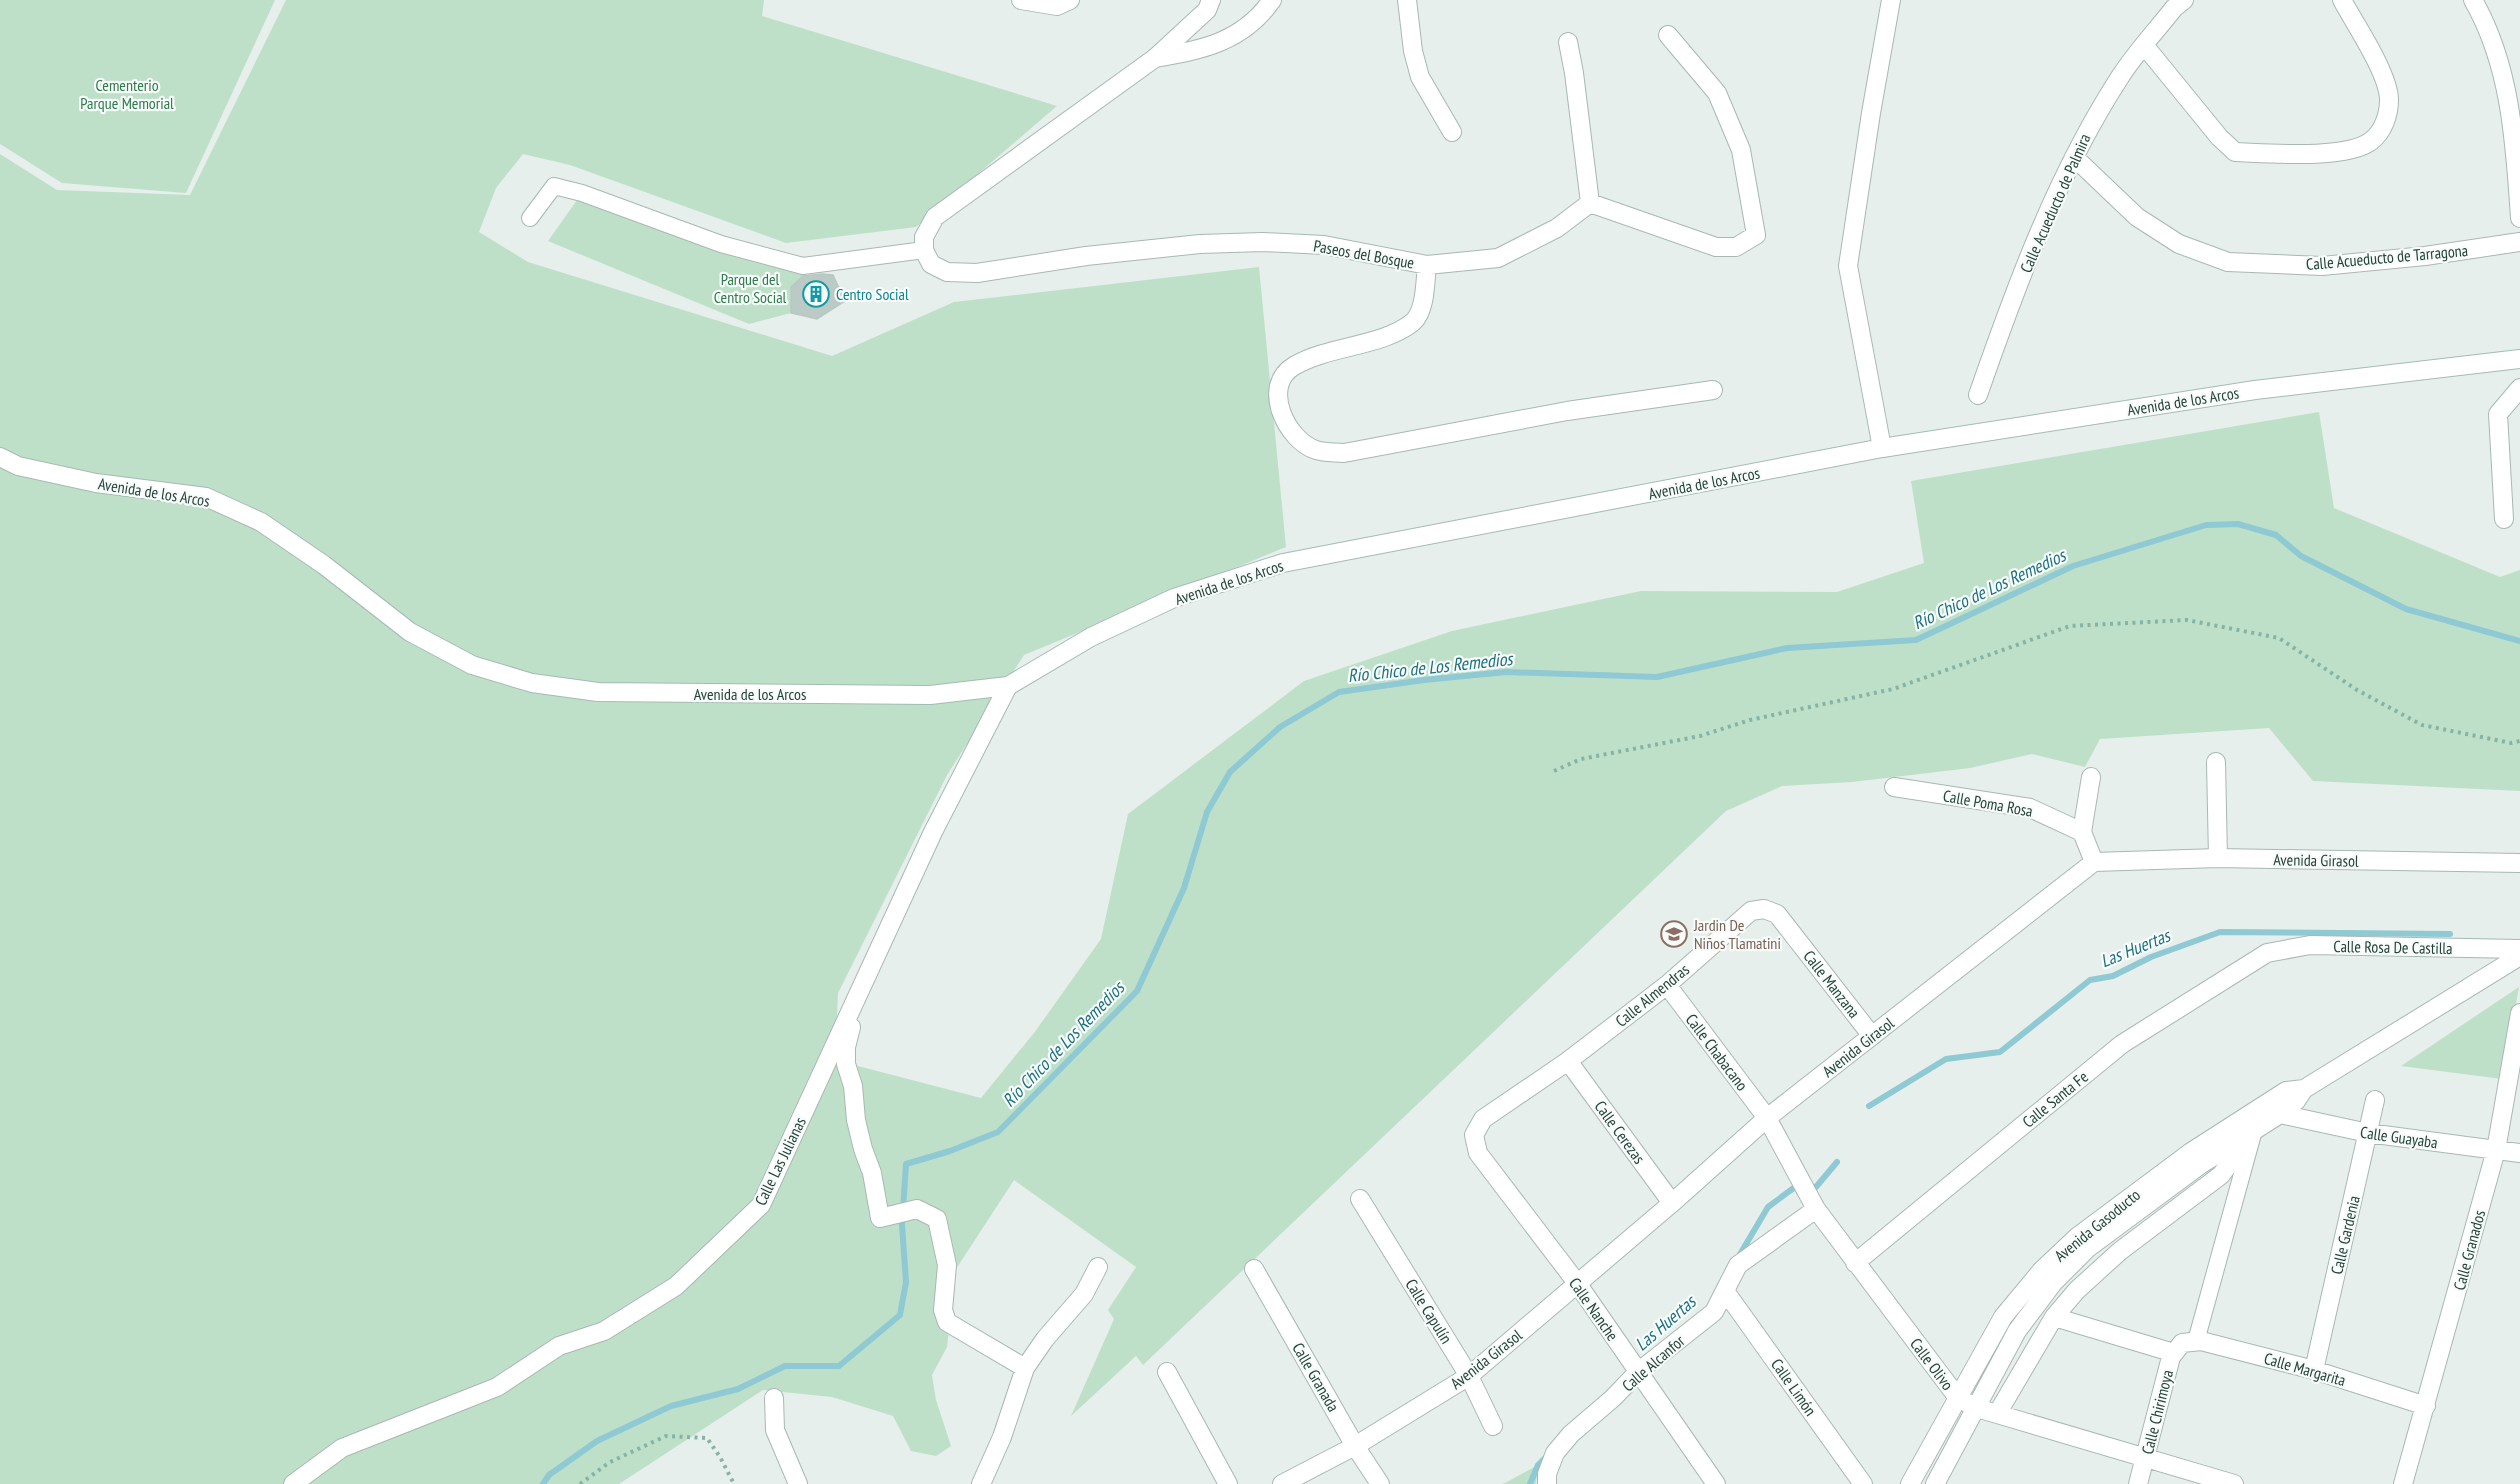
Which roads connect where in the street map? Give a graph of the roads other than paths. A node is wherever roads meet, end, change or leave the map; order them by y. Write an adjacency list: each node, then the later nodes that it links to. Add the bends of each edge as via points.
1 (1021, 0): 2 (street, via 1057,6)
2 (1070, 0)
3 (1211, 0): 13 (street, via 1206,10)
4 (1272, 0): 13 (street, via 1259,18 1234,36 1200,50)
5 (1407, 0): 14 (street, via 1420,77)
6 (1892, 0): 26 (street, via 1870,113 1848,266)
7 (2184, 0): 12 (street, Calle Acueducto de Palmira)
8 (2342, 0): 12 (street, via 2383,76 2389,100 2385,125 2371,141 2348,151 2235,152)
9 (2473, 0): 18 (street, via 2504,76)
10 (1668, 35): 16 (street, via 1717,93 1742,150 1756,235 1736,247 1716,247)
11 (1568, 42): 16 (street)
12 (2144, 45): 15 (street, Calle Acueducto de Palmira, via 2121,75)
13 (1155, 58): 20 (street, via 935,217 924,237)
14 (1452, 132)
15 (2074, 157): 19 (street, Calle Acueducto de Tarragona, via 2137,217 2179,244 2228,262 2322,266); 25 (street, Calle Acueducto de Palmira, via 2008,310)
16 (1590, 202): 21 (street, via 1557,228 1498,258)
17 (530, 218): 20 (street, via 554,186 721,244 803,266)
18 (2520, 218)
19 (2520, 242)
20 (924, 250): 21 (street, Paseos del Bosque, via 931,264 947,272 977,273 1086,256 1263,242 1324,245)
21 (1427, 265): 24 (street, Paseos del Bosque, via 1416,319 1398,332 1318,354 1291,368 1280,382 1279,398 1282,418 1293,435 1316,450 1344,453 1567,411)
22 (2520, 359): 26 (street, Avenida de los Arcos, via 2255,390)
23 (2520, 388): 28 (street, via 2498,414)
24 (1713, 390)
25 (1978, 394)
26 (1882, 448): 29 (street, Avenida de los Arcos, via 1284,563 1174,598 1091,637)
27 (0, 457): 29 (street, Avenida de los Arcos, via 18,466 96,483 206,497 261,522 410,632 472,665 532,683 598,692 723,694 930,695)
28 (2504, 519)
29 (1008, 686): 42 (street, Calle Las Julianas, via 933,832)
30 (2216, 762): 34 (street)
31 (2091, 777): 33 (street)
32 (1894, 787): 33 (street, Calle Poma Rosa, via 2030,808)
33 (2082, 832): 35 (street)
34 (2218, 858): 35 (street, Avenida Girasol); 36 (street, Avenida Girasol)
35 (2094, 862): 44 (street, Avenida Girasol)
36 (2520, 863)
37 (1764, 909): 41 (street, Calle Almendras, via 1751,911); 44 (street, Calle Manzana, via 1777,914)
38 (2520, 949): 39 (street, Calle Rosa De Castilla, via 2310,945)
39 (2267, 953): 58 (street, Calle Santa Fe, via 2122,1044)
40 (2520, 956): 46 (street, Avenida Gasoducto)
41 (1667, 985): 45 (street, Calle Almendras); 49 (street, Calle Chabacano)
42 (860, 990): 66 (street, via 846,1047 846,1064 880,1218 917,1209 937,1219 947,1265 943,1310 947,1322); 79 (street, Calle Las Julianas, via 761,1205 676,1286 604,1331 559,1346 496,1387 342,1448)
43 (2520, 1013): 53 (street, Calle Granados)
44 (1872, 1036): 49 (street, Avenida Girasol)
45 (1568, 1061): 52 (street, Calle Almendras, via 1483,1119); 56 (street, Calle Cerezas)
46 (2304, 1089): 48 (street, Avenida Gasoducto); 71 (street, Avenida Gasoducto, via 2286,1091 2191,1152 2078,1237 2042,1270 2003,1317)
47 (2375, 1100): 51 (street, Calle Gardenia)
48 (2280, 1114): 50 (street, Avenida Gasoducto); 51 (street, Calle Guayaba)
49 (1767, 1118): 56 (street, Avenida Girasol); 57 (street, Calle Olivo)
50 (2253, 1131): 63 (street, via 2221,1175 2120,1251 2076,1290); 64 (street); 73 (street, Avenida Gasoducto, via 2088,1248 2053,1283 2017,1331)
51 (2368, 1133): 53 (street, Calle Guayaba); 67 (street, Calle Gardenia)
52 (1473, 1135): 61 (street, Calle Nanche, via 1478,1153)
53 (2496, 1150): 54 (street, Calle Guayaba); 72 (street, Calle Granados)
54 (2520, 1153)
55 (1360, 1199): 69 (street, Calle Capulín)
56 (1672, 1203): 61 (street, Avenida Girasol)
57 (1813, 1204): 58 (street, Calle Olivo); 62 (street, Calle Alcanfor, via 1738,1265)
58 (1855, 1263): 71 (street, Calle Olivo)
59 (1098, 1267): 66 (street, via 1084,1294)
60 (1254, 1269): 76 (street, Calle Granada)
61 (1577, 1283): 65 (street, Calle Nanche); 69 (street, Avenida Girasol)
62 (1725, 1291): 65 (street, Calle Alcanfor, via 1714,1312); 86 (street, Calle Limón)
63 (2054, 1317): 64 (street, Calle Margarita); 74 (street)
64 (2184, 1346): 67 (street, Calle Margarita); 77 (street, Calle Chirimoya, via 2171,1357)
65 (1634, 1367): 78 (street, Calle Alcanfor, via 1613,1398 1555,1453); 85 (street, Calle Nanche)
66 (1025, 1368): 81 (street)
67 (2314, 1370): 72 (street, Calle Margarita)
68 (1167, 1372): 82 (street)
69 (1469, 1376): 75 (street, Calle Capulín); 76 (street, Avenida Girasol)
70 (774, 1398): 80 (street, via 775,1430)
71 (1958, 1398): 73 (street, Calle Olivo); 87 (street, Avenida Gasoducto)
72 (2426, 1406): 91 (street, Calle Granados)
73 (1977, 1408): 74 (street, Calle Olivo); 88 (street, Avenida Gasoducto)
74 (1997, 1414): 77 (street, Calle Olivo)
75 (1493, 1426)
76 (1355, 1446): 83 (street, Avenida Girasol); 84 (street, Calle Granada)
77 (2145, 1459): 89 (street, Calle Chirimoya); 90 (street, Calle Olivo)
78 (1547, 1479)
79 (292, 1484)
80 (798, 1484)
81 (981, 1484)
82 (1228, 1484)
83 (1282, 1484)
84 (1380, 1484)
85 (1716, 1484)
86 (1863, 1484)
87 (1910, 1484)
88 (1935, 1484)
89 (2138, 1484)
90 (2234, 1484)
91 (2403, 1484)

